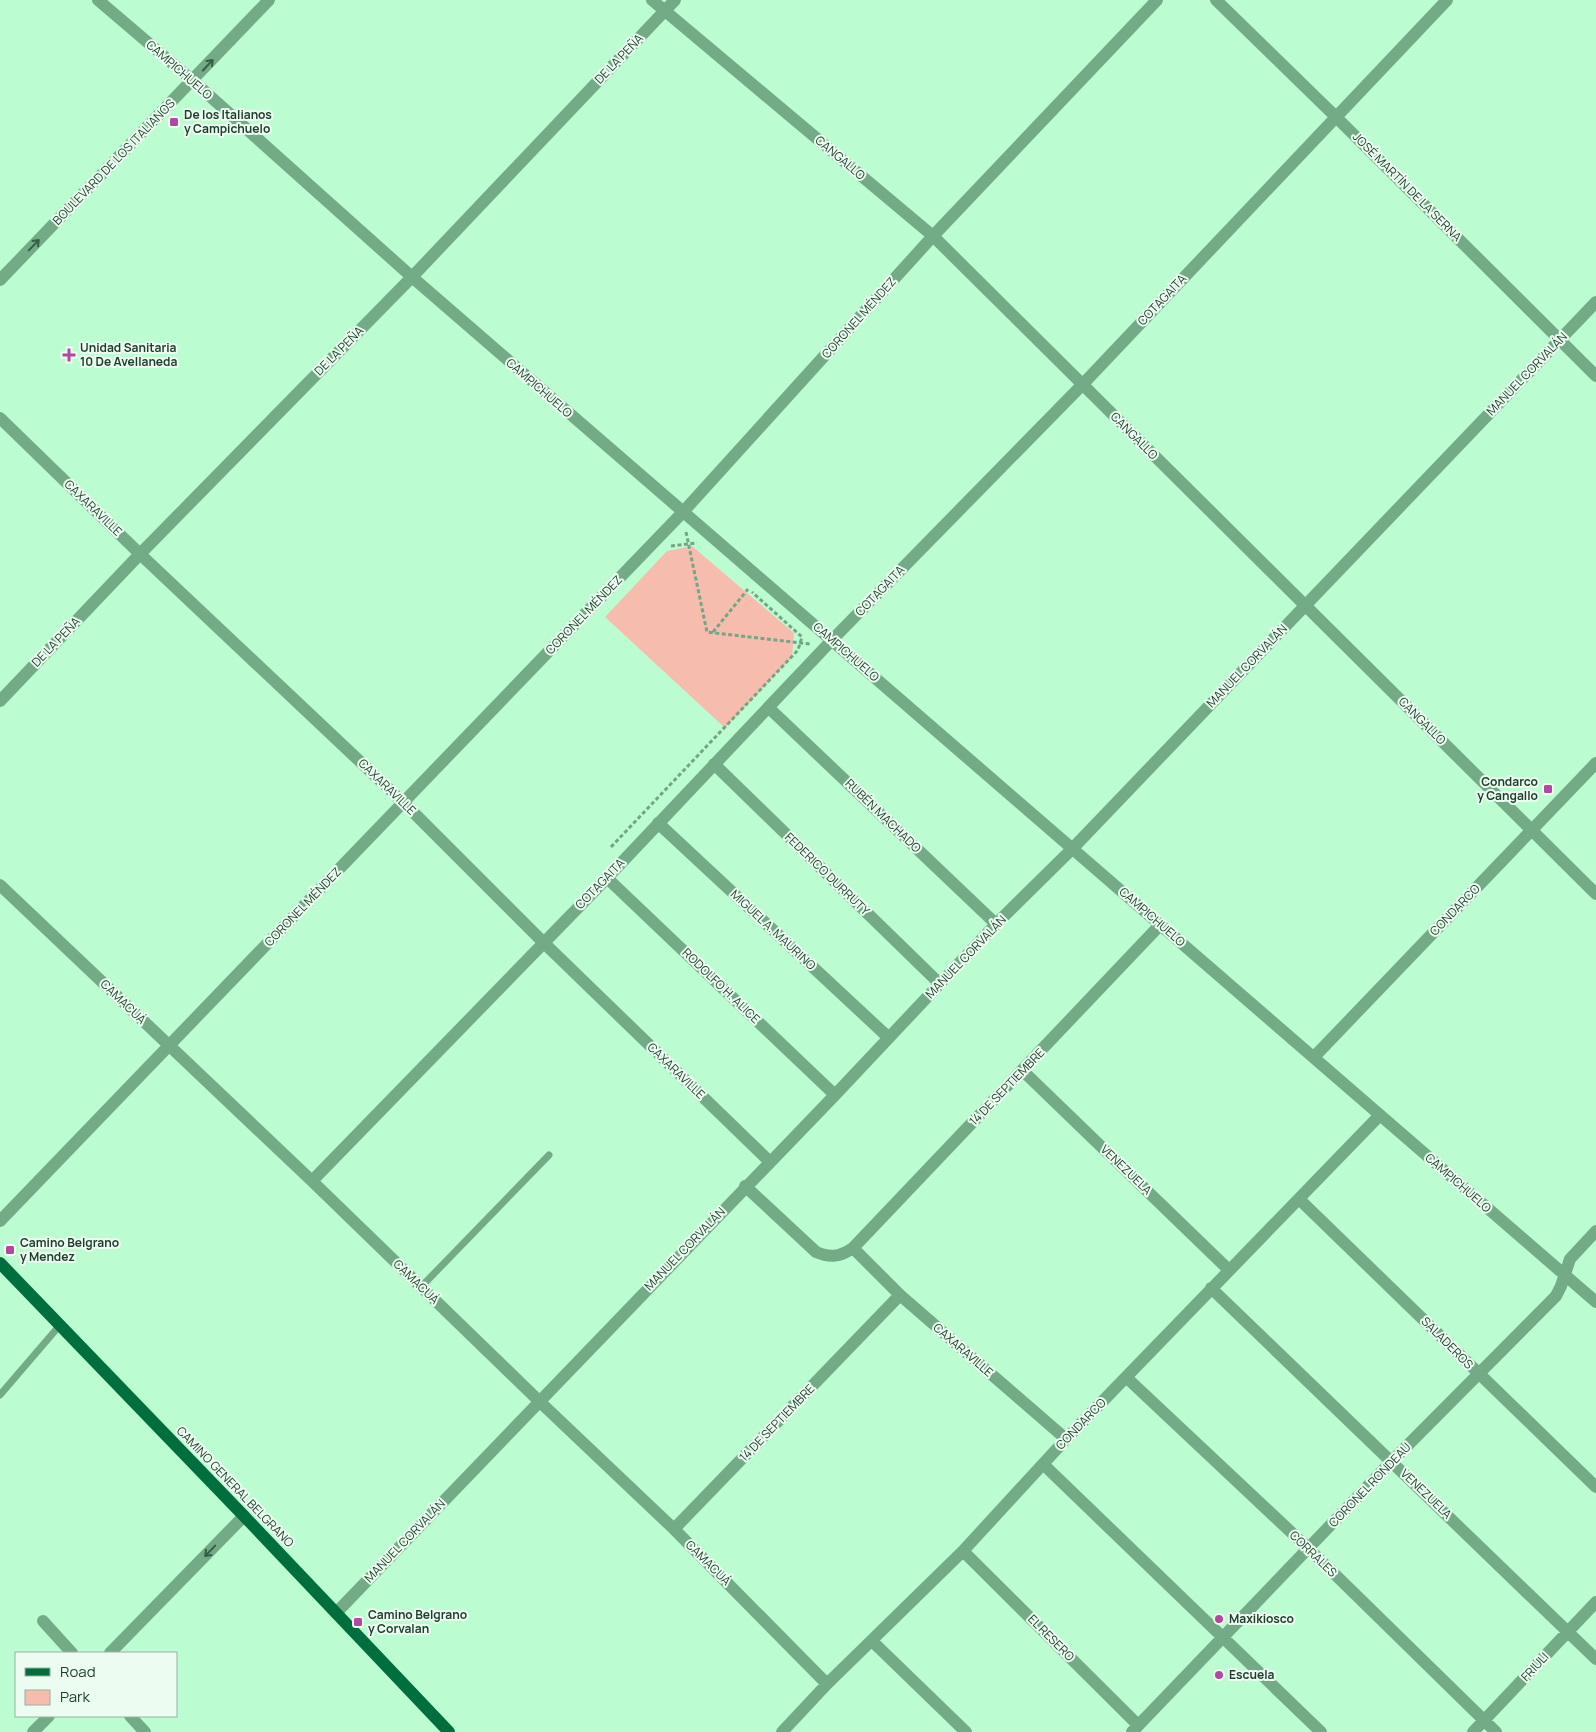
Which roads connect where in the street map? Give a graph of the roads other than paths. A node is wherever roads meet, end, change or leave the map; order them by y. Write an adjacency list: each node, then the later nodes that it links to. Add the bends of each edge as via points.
1 (98, 0): 9 (street, CAMPICHUELO)
2 (269, 0): 9 (street, BOULEVARD DE LOS ITALIANOS, one-way to 2)
3 (652, 0): 8 (street, CANGALLO)
4 (675, 0): 8 (street, DE LA PEÑA)
5 (1158, 0): 11 (street, CORONEL MÉNDEZ)
6 (1216, 0): 10 (street, JOSÉ MARTÍN DE LA SERNA)
7 (1447, 0): 10 (street, COTAGAITA)
8 (665, 11): 11 (street, CANGALLO); 12 (street, DE LA PEÑA)
9 (193, 81): 12 (street, CAMPICHUELO); 13 (street, BOULEVARD DE LOS ITALIANOS, one-way to 9)
10 (1336, 116): 15 (street, JOSÉ MARTÍN DE LA SERNA); 17 (street, COTAGAITA)
11 (933, 236): 17 (street, CANGALLO); 19 (street, CORONEL MÉNDEZ)
12 (412, 277): 19 (street, CAMPICHUELO); 20 (street, DE LA PEÑA)
13 (0, 280)
14 (1596, 302): 15 (street, MANUEL CORVALÁN)
15 (1560, 340): 16 (street, JOSÉ MARTÍN DE LA SERNA); 21 (street, MANUEL CORVALÁN)
16 (1596, 376)
17 (1083, 384): 21 (street, CANGALLO); 22 (street, COTAGAITA)
18 (0, 418): 20 (street, CAXARAVILLE)
19 (683, 512): 22 (street, CAMPICHUELO); 27 (street, CORONEL MÉNDEZ)
20 (140, 554): 23 (street, DE LA PEÑA); 27 (street, CAXARAVILLE)
21 (1304, 606): 29 (street, CANGALLO); 30 (street, MANUEL CORVALÁN)
22 (832, 640): 24 (street, COTAGAITA); 30 (street, CAMPICHUELO)
23 (0, 699)
24 (769, 708): 26 (street, COTAGAITA); 34 (street, RUBÉN MACHADO)
25 (1596, 763): 29 (street, CONDARCO)
26 (714, 764): 28 (street, COTAGAITA); 37 (street, FEDERICO DURRUTY)
27 (404, 803): 36 (street, CAXARAVILLE); 39 (street, CORONEL MÉNDEZ)
28 (658, 823): 31 (street, COTAGAITA); 38 (street, MIGUEL A. MAURINO)
29 (1531, 830): 33 (street, CANGALLO); 40 (street, CONDARCO)
30 (1073, 848): 34 (street, MANUEL CORVALÁN); 35 (street, CAMPICHUELO)
31 (606, 878): 36 (street, COTAGAITA); 42 (street, RODOLFO H. ALICE)
32 (0, 885): 39 (street, CAMACUÁ)
33 (1596, 894)
34 (996, 924): 37 (street, MANUEL CORVALÁN)
35 (1161, 924): 40 (street, CAMPICHUELO); 41 (street, 14 DE SEPTIEMBRE)
36 (543, 942): 45 (street, CAXARAVILLE); 46 (street, COTAGAITA)
37 (940, 984): 38 (street, MANUEL CORVALÁN)
38 (889, 1038): 42 (street, MANUEL CORVALÁN)
39 (168, 1046): 46 (street, CAMACUÁ); 49 (street, CORONEL MÉNDEZ)
40 (1314, 1057): 43 (street, CAMPICHUELO)
41 (1023, 1071): 51 (street, 14 DE SEPTIEMBRE); 53 (street, VENEZUELA)
42 (835, 1095): 45 (street, MANUEL CORVALÁN)
43 (1380, 1115): 48 (street, CONDARCO); 54 (street, CAMPICHUELO)
44 (549, 1155): 55 (lane)
45 (769, 1161): 47 (street, MANUEL CORVALÁN)
46 (312, 1181): 55 (street, CAMACUÁ)
47 (745, 1186): 51 (street, via 816,1252 835,1256); 63 (street, MANUEL CORVALÁN)
48 (1299, 1199): 53 (street, CONDARCO); 60 (street, SALADEROS)
49 (0, 1220)
50 (1596, 1231): 54 (street, CORONEL RONDEAU, via 1570,1259)
51 (853, 1248): 57 (street, CAXARAVILLE)
52 (0, 1263): 59 (main road, CAMINO GENERAL BELGRANO)
53 (1229, 1270): 56 (street, CONDARCO)
54 (1564, 1274): 58 (street, CAMPICHUELO); 60 (street, CORONEL RONDEAU, via 1556,1296)
55 (421, 1287): 63 (street, CAMACUÁ)
56 (1211, 1288): 61 (street, CONDARCO); 65 (street, VENEZUELA)
57 (900, 1295): 64 (street, CAXARAVILLE); 69 (street, 14 DE SEPTIEMBRE)
58 (1596, 1302)
59 (60, 1325): 62 (lane); 68 (main road, CAMINO GENERAL BELGRANO)
60 (1478, 1374): 65 (street, CORONEL RONDEAU); 67 (street, SALADEROS)
61 (1127, 1378): 64 (street, CONDARCO); 70 (street, CORRALES)
62 (0, 1395)
63 (539, 1401): 69 (street, CAMACUÁ); 73 (street, MANUEL CORVALÁN)
64 (1066, 1439): 66 (street, CONDARCO)
65 (1392, 1461): 70 (street, CORONEL RONDEAU); 75 (street, VENEZUELA)
66 (1043, 1464): 71 (street, CONDARCO); 76 (street)
67 (1596, 1487)
68 (244, 1516): 73 (main road, CAMINO GENERAL BELGRANO); 79 (street, one-way to 79)
69 (674, 1529): 81 (street, CAMACUÁ)
70 (1309, 1550): 76 (street, CORONEL RONDEAU); 84 (street, CORRALES)
71 (963, 1551): 77 (street, CONDARCO); 85 (street, EL RESERO)
72 (1596, 1602): 75 (street, FRIULI)
73 (336, 1613): 89 (main road, CAMINO GENERAL BELGRANO)
74 (43, 1621): 78 (street)
75 (1568, 1632): 80 (street, VENEZUELA); 84 (street, FRIULI)
76 (1223, 1638): 85 (street, CORONEL RONDEAU); 91 (street)
77 (872, 1641): 81 (street, CONDARCO); 90 (street)
78 (71, 1652)
79 (111, 1652)
80 (1596, 1659)
81 (827, 1684): 86 (street, CONDARCO)
82 (48, 1717): 87 (street)
83 (131, 1717): 88 (street)
84 (1484, 1721): 92 (street, FRIULI); 93 (street, CORRALES)
85 (1135, 1728)
86 (785, 1731)
87 (33, 1732)
88 (145, 1732)
89 (449, 1732)
90 (966, 1732)
91 (1321, 1732)
92 (1473, 1732)
93 (1496, 1732)

